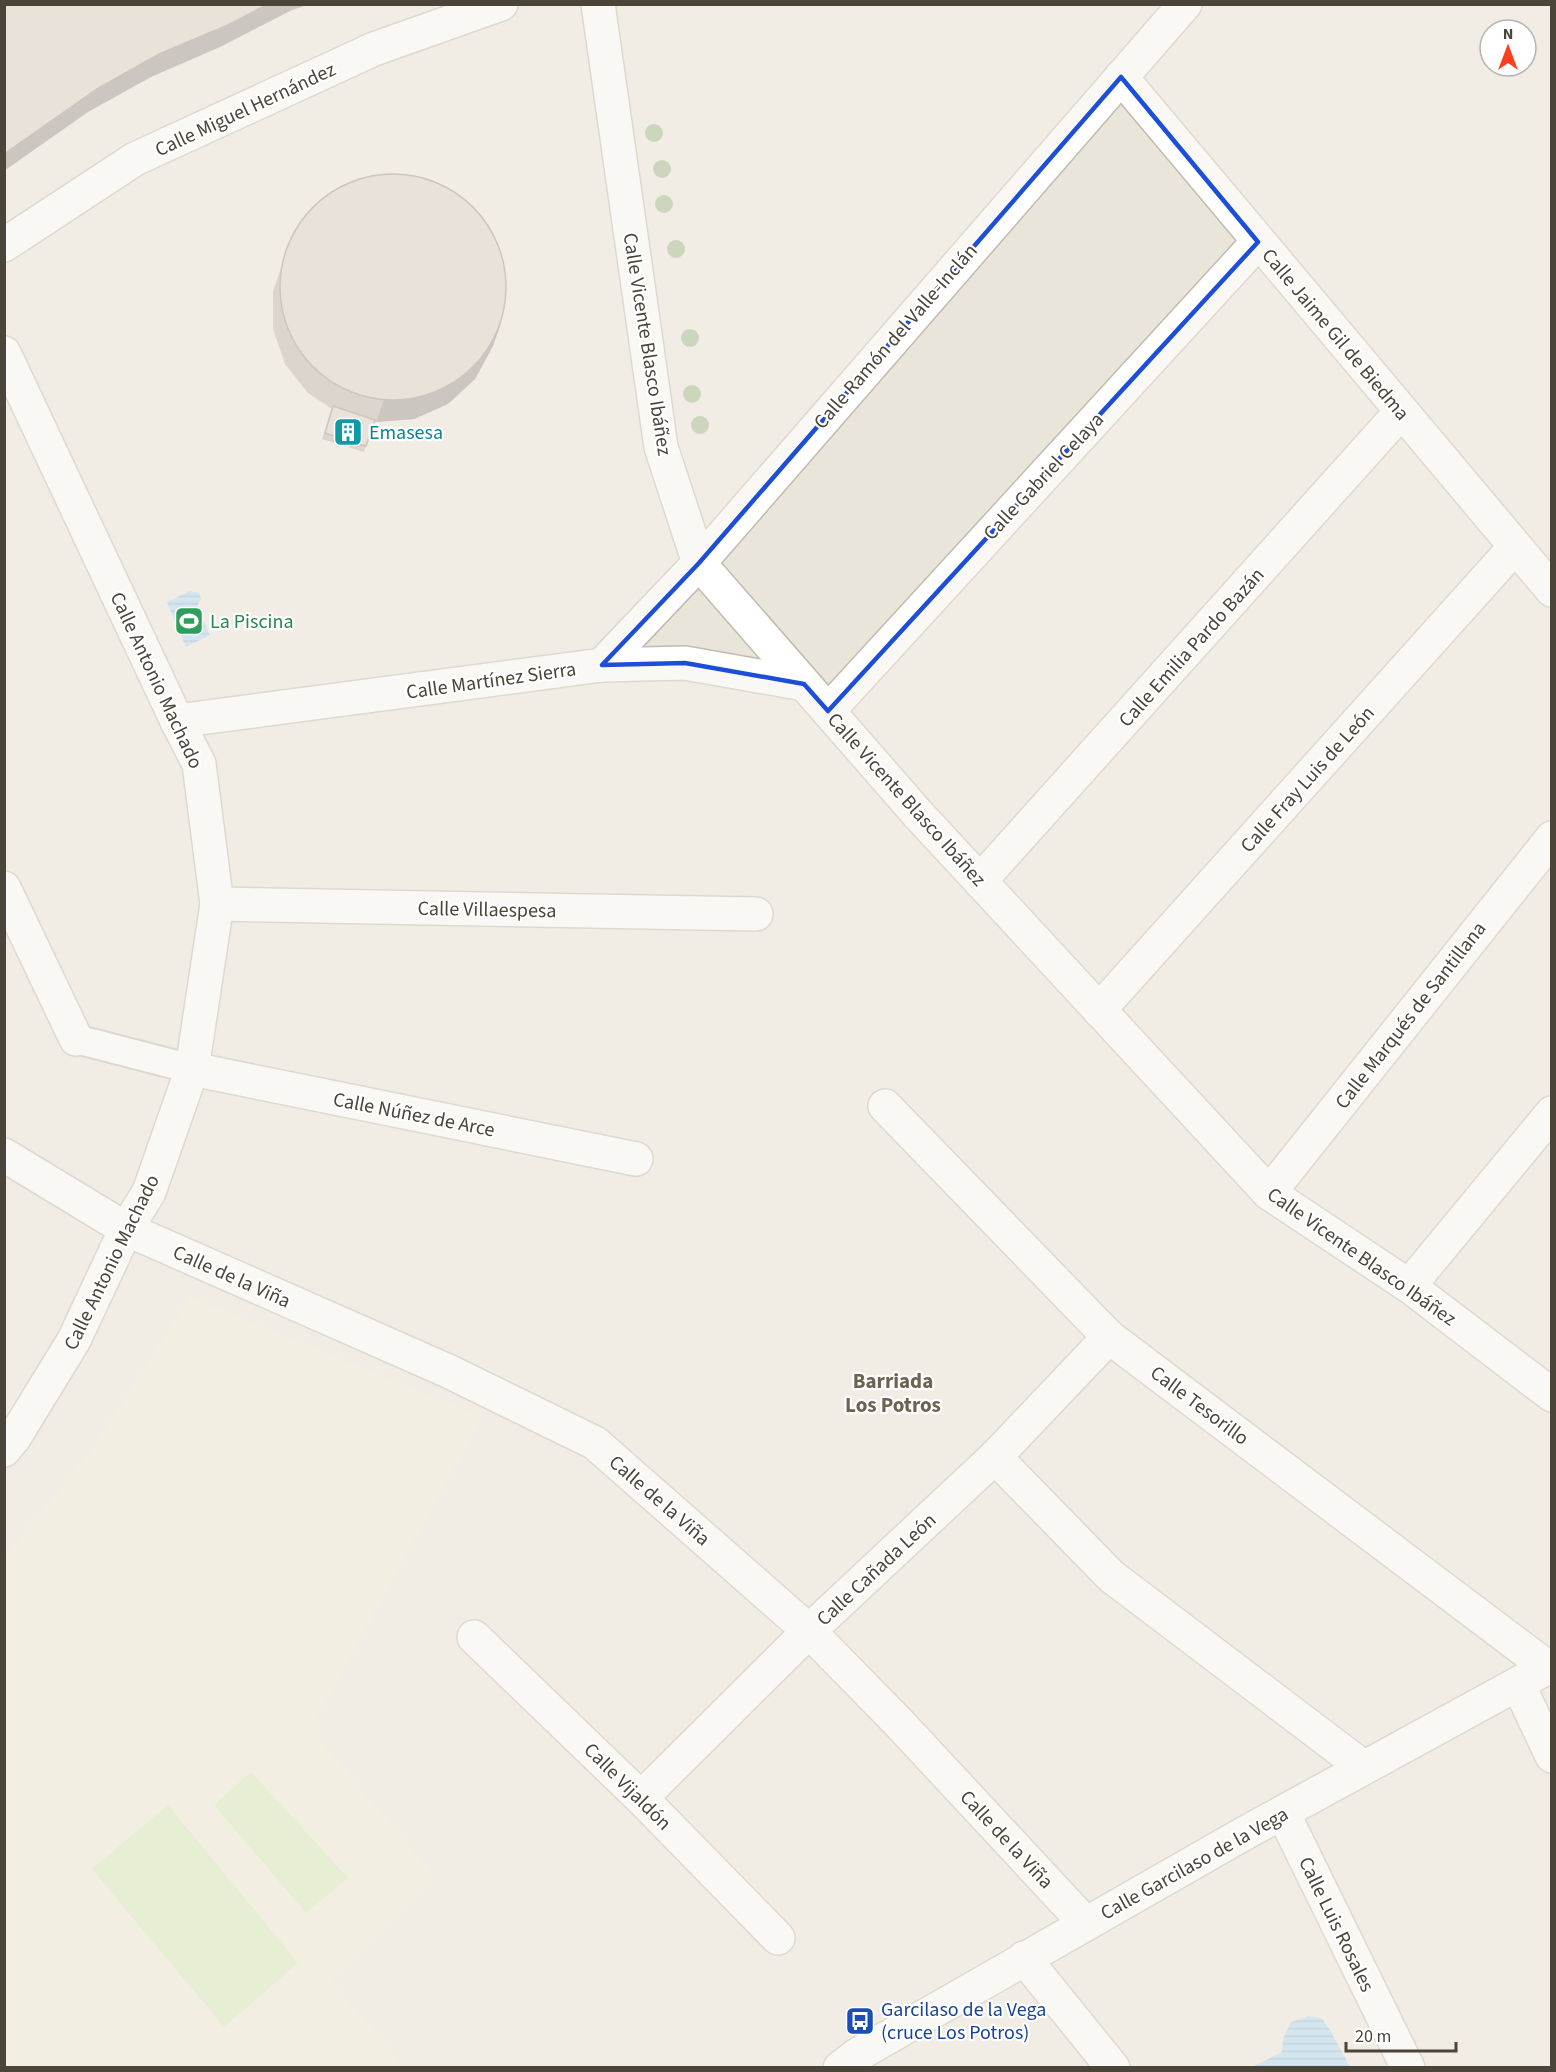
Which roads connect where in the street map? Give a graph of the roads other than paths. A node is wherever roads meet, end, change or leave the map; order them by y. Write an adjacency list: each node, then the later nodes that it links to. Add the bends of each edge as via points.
1 (501, 4): 6 (street, Calle Miguel Hernández, via 374,49 135,159)
2 (598, 4): 10 (street, Calle Vicente Blasco Ibáñez, via 661,447)
3 (1185, 4): 4 (street, Calle Ramón del Valle-Inclán)
4 (1121, 76): 5 (street, Calle Jaime Gil de Biedma); 10 (street, Calle Ramón del Valle-Inclán)
5 (1258, 242): 8 (street, Calle Jaime Gil de Biedma); 14 (street, Calle Gabriel Celaya)
6 (4, 245)
7 (4, 353): 15 (street, Calle Antonio Machado)
8 (1401, 412): 9 (street, Calle Jaime Gil de Biedma); 17 (street, Calle Emilia Pardo Bazán)
9 (1514, 548): 11 (street, Calle Jaime Gil de Biedma); 21 (street, Calle Fray Luis de León)
10 (699, 563): 12 (street, Calle Ramón del Valle-Inclán); 13 (street, Calle Vicente Blasco Ibáñez)
11 (1551, 590)
12 (602, 665): 13 (street, Calle Martínez Sierra, via 685,663); 15 (street, Calle Martínez Sierra)
13 (804, 684): 14 (street, Calle Vicente Blasco Ibáñez)
14 (828, 711): 17 (street, Calle Vicente Blasco Ibáñez)
15 (177, 721): 19 (street, Calle Antonio Machado, via 199,764)
16 (1551, 838): 28 (street, Calle Marqués de Santillana)
17 (980, 881): 21 (street, Calle Vicente Blasco Ibáñez)
18 (4, 888): 22 (street)
19 (217, 904): 20 (street, Calle Villaespesa); 23 (street, Calle Antonio Machado)
20 (756, 914)
21 (1099, 1010): 28 (street, Calle Vicente Blasco Ibáñez)
22 (76, 1039): 23 (street)
23 (192, 1069): 27 (street, Calle Núñez de Arce); 29 (street, Calle Antonio Machado, via 149,1192)
24 (885, 1106): 31 (street, Calle Tesorillo)
25 (1551, 1113): 30 (street)
26 (4, 1155): 29 (street, Calle de la Viña)
27 (636, 1159)
28 (1269, 1193): 30 (street, Calle Vicente Blasco Ibáñez)
29 (126, 1229): 33 (street, Calle Antonio Machado, via 74,1340); 35 (street, Calle de la Viña, via 448,1371 595,1443)
30 (1409, 1286): 32 (street, Calle Vicente Blasco Ibáñez)
31 (1108, 1337): 34 (street, Calle Cañada León); 37 (street, Calle Tesorillo)
32 (1551, 1395)
33 (8, 1439)
34 (995, 1457): 35 (street, Calle Cañada León); 40 (street, via 1112,1576)
35 (809, 1631): 41 (street, Calle Cañada León); 43 (street, Calle de la Viña)
36 (474, 1637): 41 (street, Calle Vijaldón)
37 (1549, 1666): 38 (street, Calle Garcilaso de la Vega)
38 (1518, 1684): 39 (street); 40 (street, Calle Garcilaso de la Vega)
39 (1551, 1756)
40 (1363, 1767): 42 (street, Calle Garcilaso de la Vega)
41 (642, 1798): 44 (street, Calle Vijaldón)
42 (1283, 1814): 43 (street, Calle Garcilaso de la Vega); 48 (street, Calle Luis Rosales)
43 (1086, 1924): 45 (street, Calle Garcilaso de la Vega)
44 (778, 1938)
45 (1024, 1958): 46 (street, Calle Garcilaso de la Vega); 47 (street)
46 (840, 2067)
47 (1113, 2067)
48 (1408, 2067)

